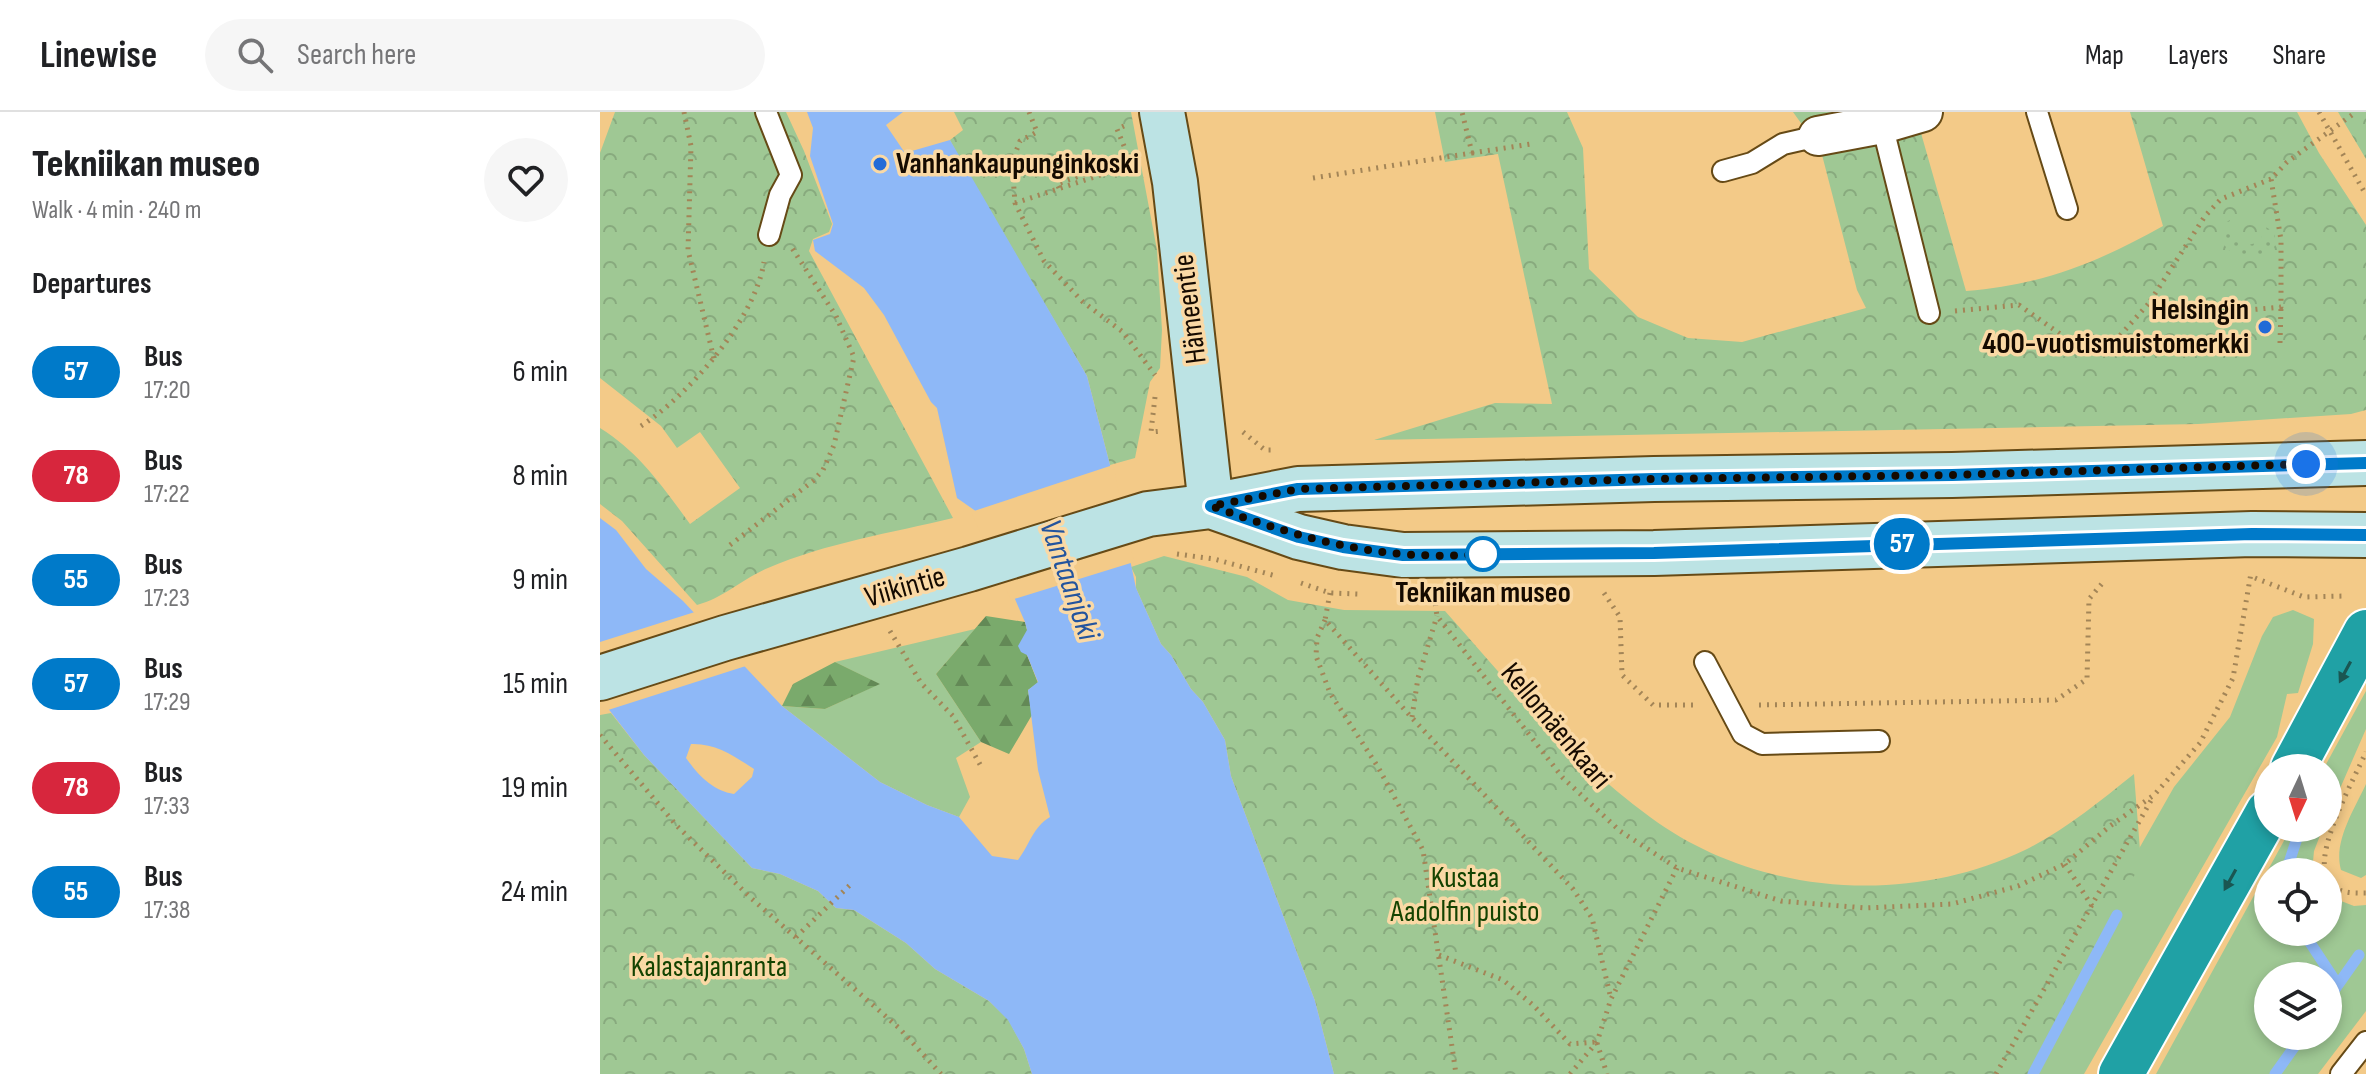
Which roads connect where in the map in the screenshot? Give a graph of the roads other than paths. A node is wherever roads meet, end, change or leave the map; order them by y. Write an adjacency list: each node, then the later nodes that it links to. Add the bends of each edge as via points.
1 (766, 112): 9 (lane, via 791,175)
2 (1923, 112): 5 (street)
3 (2037, 112): 8 (lane)
4 (1146, 117): 12 (main road, Hämeentie, via 1177,198)
5 (1882, 124): 6 (street); 10 (lane)
6 (1818, 136): 7 (lane, via 1783,144 1752,163)
7 (1723, 171)
8 (2067, 209)
9 (769, 235)
10 (1929, 313)
11 (2366, 463): 12 (main road, Viikintie, via 1298,489)
12 (1211, 506): 13 (main road, via 1299,537 1403,555); 16 (main road, Viikintie, via 1148,514)
13 (2366, 535)
14 (2358, 614): 18 (highway, one-way to 18)
15 (1705, 662): 17 (lane, via 1743,734 1762,744)
16 (600, 678)
17 (1879, 741)
18 (2299, 754)
19 (2254, 837): 21 (highway, one-way to 21)
20 (2366, 1042): 22 (lane)
21 (2121, 1074)
22 (2341, 1074)

